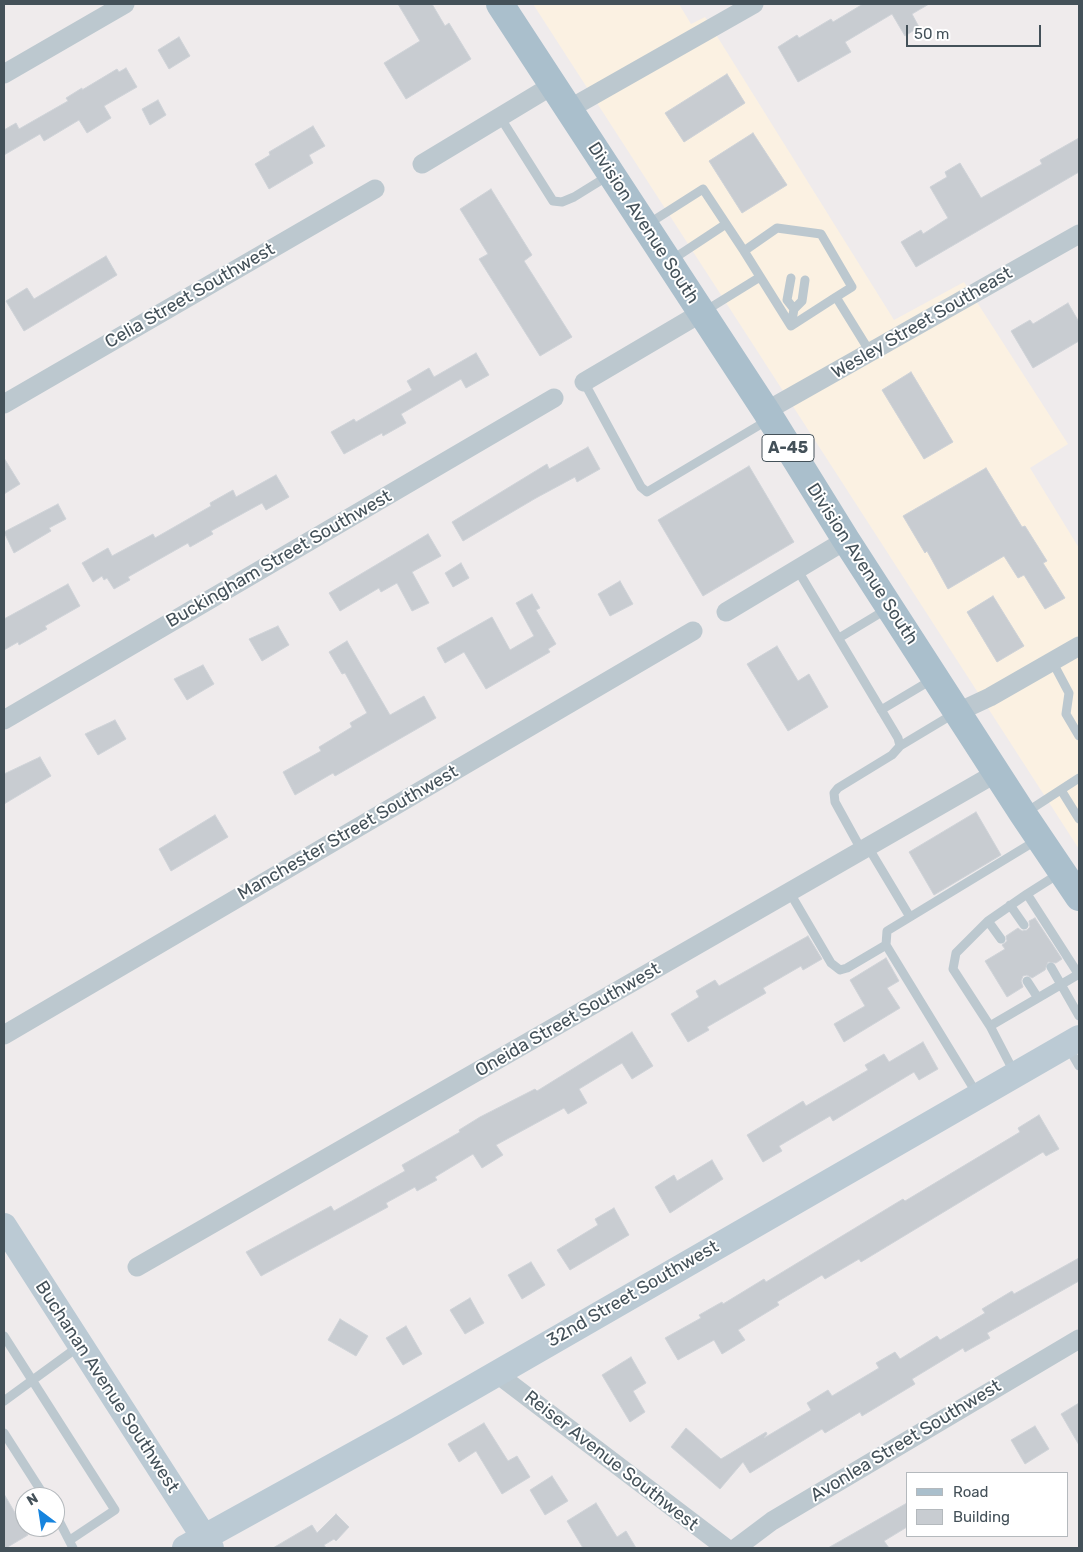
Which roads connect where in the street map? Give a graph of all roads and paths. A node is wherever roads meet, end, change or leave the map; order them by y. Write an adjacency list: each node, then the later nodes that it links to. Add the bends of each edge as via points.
1 (125, 4): 4 (street)
2 (500, 4): 5 (main road, Division Avenue South / A-45)
3 (754, 4): 6 (street)
4 (4, 74)
5 (553, 85): 6 (main road, Division Avenue South / A-45); 7 (street)
6 (568, 109): 9 (main road, Division Avenue South / A-45)
7 (500, 117): 8 (street); 9 (lane, via 553,201 562,202 574,197)
8 (422, 164)
9 (611, 174): 12 (main road, Division Avenue South / A-45)
10 (376, 189): 26 (street, Celia Street Southwest)
11 (726, 224): 12 (lane, via 703,188); 14 (lane); 15 (lane)
12 (645, 226): 15 (main road, Division Avenue South / A-45)
13 (1079, 234): 23 (street, Wesley Street Southeast)
14 (744, 251): 16 (lane); 19 (lane, via 777,228 810,237 821,234 852,286)
15 (668, 262): 21 (main road, Division Avenue South / A-45)
16 (760, 277): 21 (lane); 22 (lane)
17 (791, 278): 20 (lane, via 787,300)
18 (805, 280): 20 (lane, via 802,301)
19 (836, 297): 22 (lane); 23 (lane)
20 (794, 308): 22 (lane)
21 (701, 313): 24 (street); 27 (main road, Division Avenue South / A-45)
22 (791, 326)
23 (870, 352): 27 (street, Wesley Street Southeast)
24 (584, 382): 27 (lane, via 641,487 647,492)
25 (554, 398): 39 (street, Buckingham Street Southwest)
26 (4, 404)
27 (768, 415): 28 (main road, Division Avenue South / A-45)
28 (846, 540): 29 (street); 30 (main road, Division Avenue South / A-45)
29 (798, 569): 31 (street); 33 (lane)
30 (890, 608): 33 (lane); 36 (main road, Division Avenue South / A-45)
31 (726, 612)
32 (693, 632): 66 (street, Manchester Street Southwest)
33 (839, 638): 37 (lane)
34 (1079, 646): 35 (street)
35 (1052, 661): 38 (street); 40 (lane, via 1069,693 1066,714)
36 (935, 677): 37 (lane); 38 (main road, Division Avenue South / A-45)
37 (882, 710): 41 (lane)
38 (958, 712): 41 (lane); 42 (main road, Division Avenue South / A-45)
39 (4, 720)
40 (1079, 736)
41 (900, 746): 48 (lane, via 892,755 834,793 835,802)
42 (998, 772): 45 (main road, Division Avenue South / A-45); 48 (street, Oneida Street Southwest)
43 (1079, 778): 44 (lane)
44 (1061, 790): 45 (lane); 46 (lane)
45 (1023, 814): 47 (main road, Division Avenue South / A-45)
46 (1079, 819)
47 (1040, 839): 49 (main road, Division Avenue South / A-45); 54 (lane)
48 (865, 849): 50 (street, Oneida Street Southwest); 54 (lane)
49 (1062, 872): 51 (lane); 52 (main road, Division Avenue South / A-45)
50 (790, 893): 58 (lane, via 830,963 840,970); 71 (street, Oneida Street Southwest)
51 (1027, 894): 53 (lane); 60 (lane)
52 (1079, 897)
53 (1010, 905): 55 (lane); 56 (lane)
54 (910, 917): 58 (lane, via 887,931)
55 (988, 921): 57 (lane); 65 (lane, via 956,953 954,969)
56 (1024, 925)
57 (1001, 939)
58 (886, 945): 69 (lane)
59 (1050, 966): 62 (lane)
60 (1079, 974): 62 (lane)
61 (1027, 981): 63 (lane)
62 (1061, 985): 63 (lane); 64 (lane)
63 (1038, 998): 65 (lane)
64 (1079, 1016)
65 (990, 1026): 68 (lane)
66 (4, 1035)
67 (1075, 1050): 68 (street, 32nd Street Southwest)
68 (1015, 1074): 69 (street, 32nd Street Southwest)
69 (978, 1095): 75 (street, 32nd Street Southwest)
70 (4, 1226): 74 (street, Buchanan Avenue Southwest)
71 (137, 1267)
72 (4, 1336): 76 (lane)
73 (1079, 1339): 84 (street, Avonlea Street Southwest, via 772,1521)
74 (80, 1346): 76 (lane); 82 (street, Buchanan Avenue Southwest)
75 (496, 1373): 82 (street, 32nd Street Southwest); 83 (street, Reiser Avenue Southwest)
76 (31, 1379): 77 (lane); 81 (lane, via 115,1510)
77 (4, 1401)
78 (4, 1433): 79 (lane)
79 (38, 1487)
80 (65, 1533): 81 (lane)
81 (71, 1544)
82 (200, 1545)
83 (726, 1548)
84 (736, 1548)

